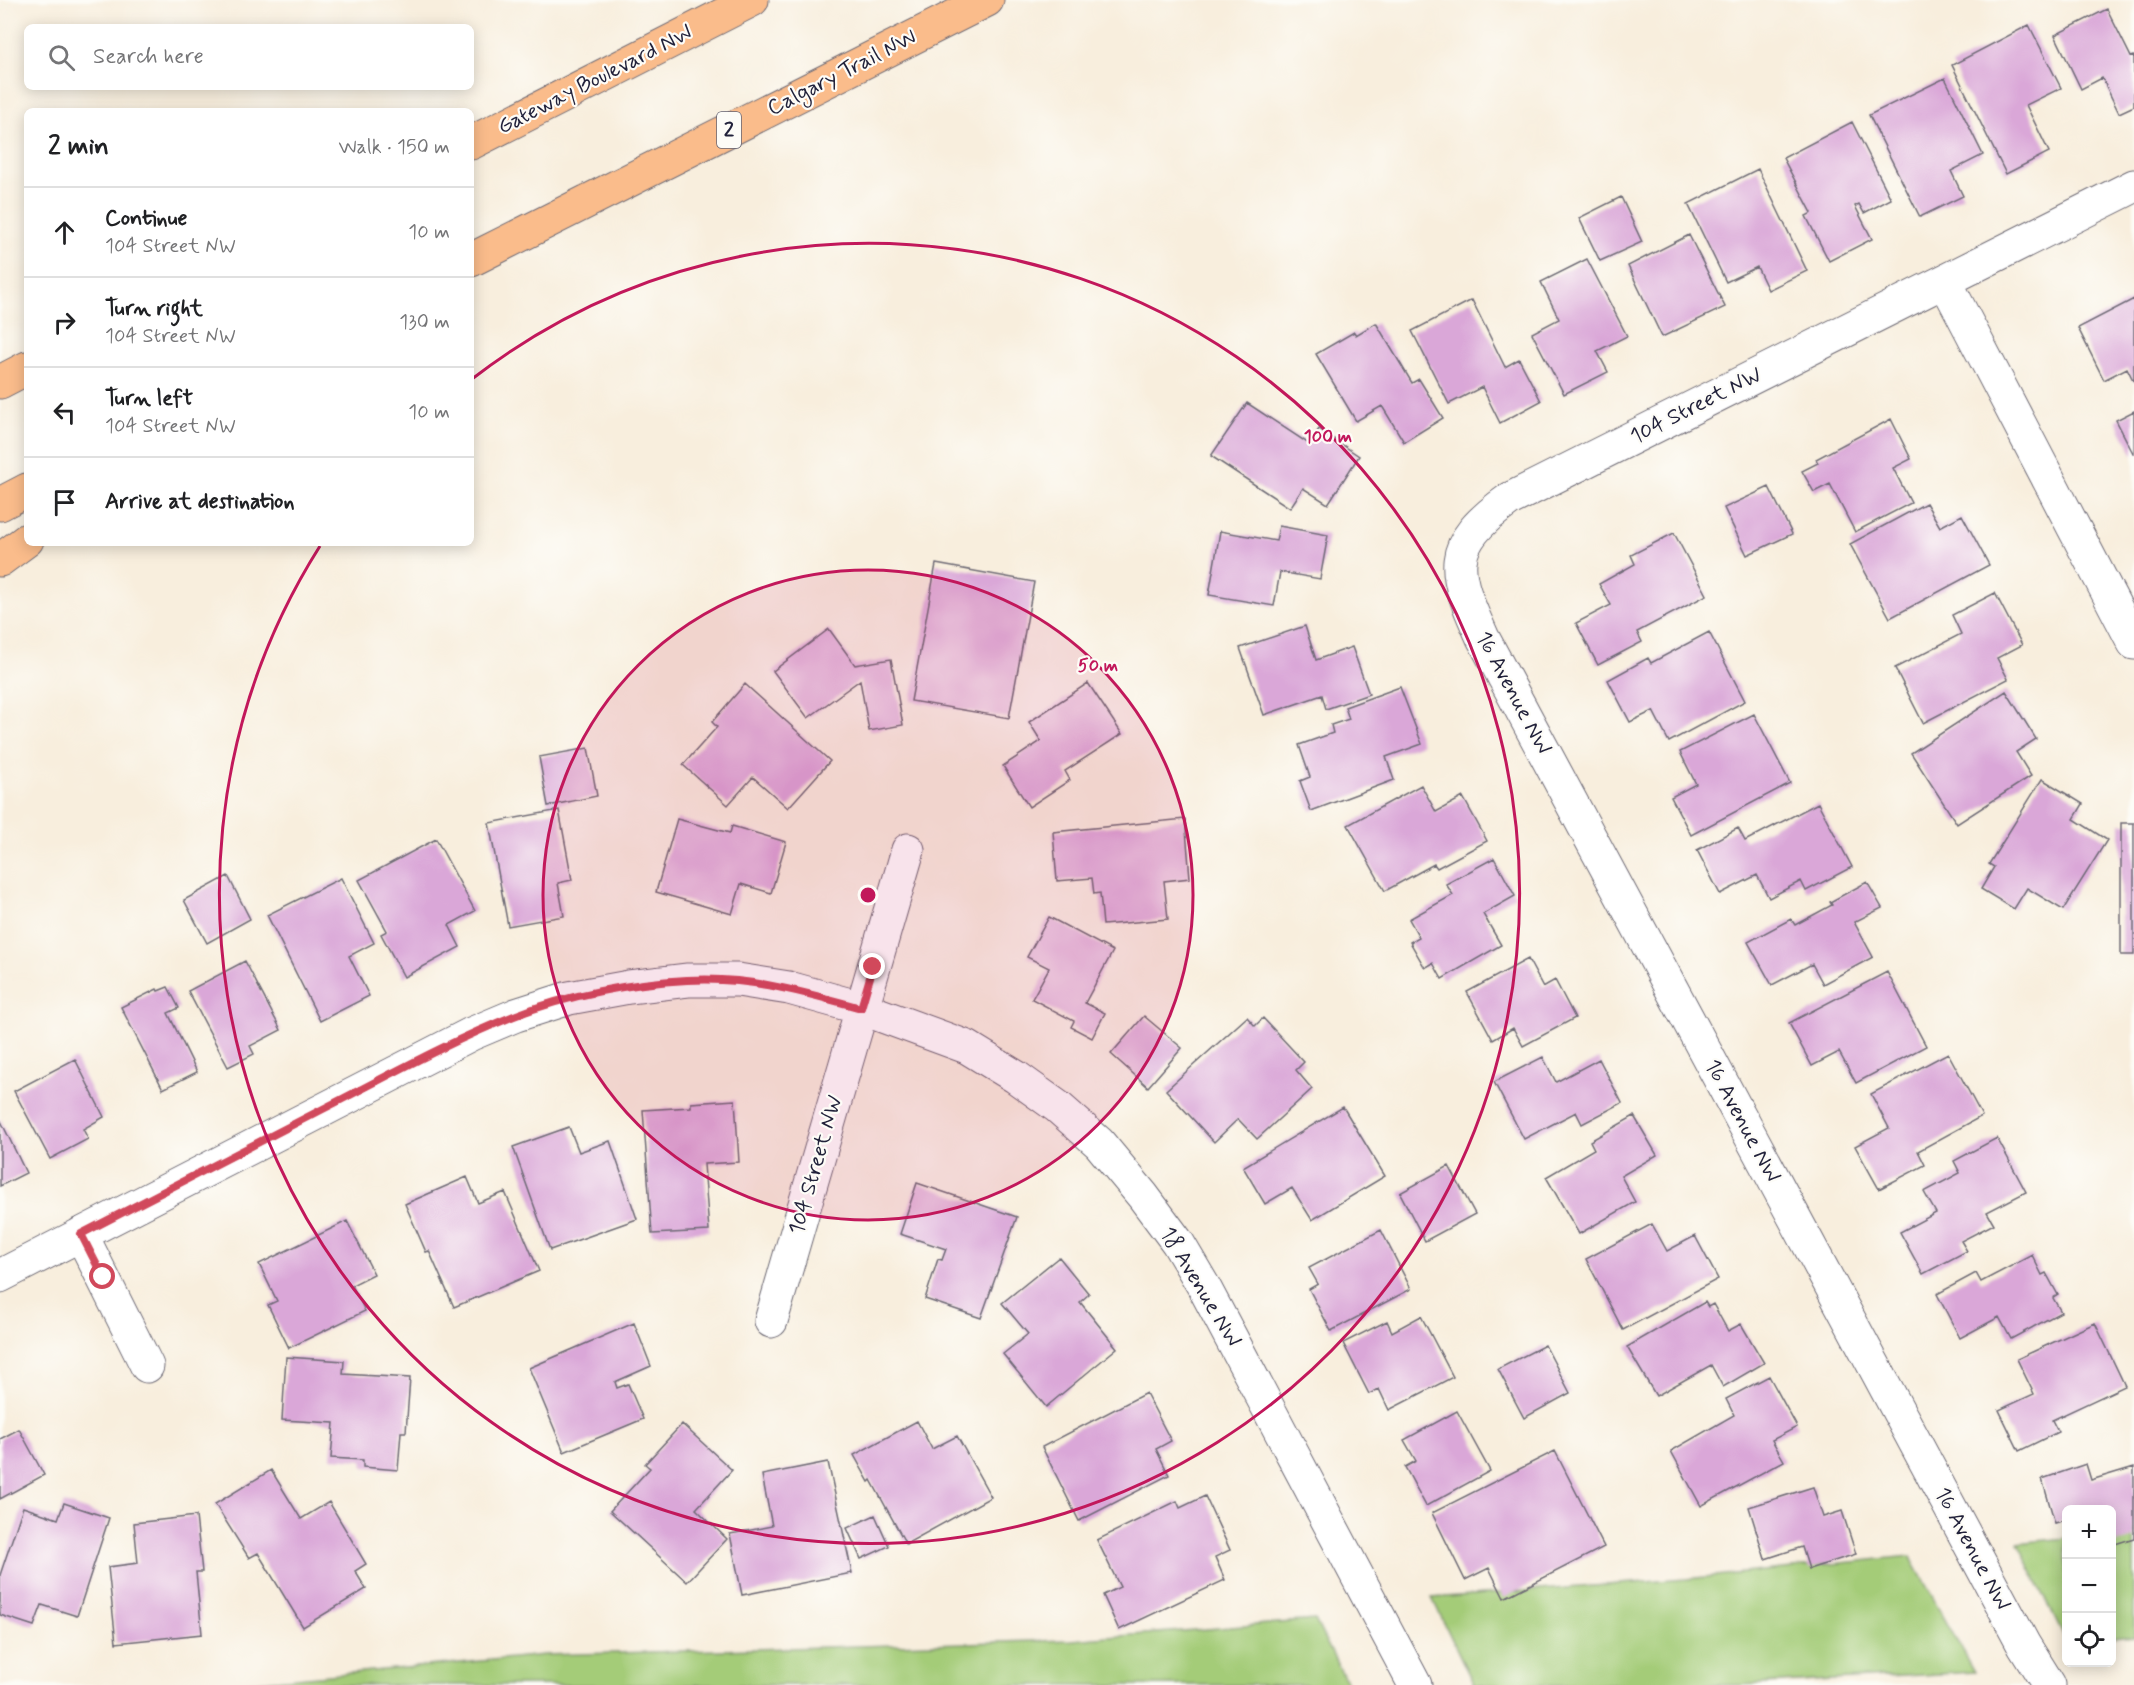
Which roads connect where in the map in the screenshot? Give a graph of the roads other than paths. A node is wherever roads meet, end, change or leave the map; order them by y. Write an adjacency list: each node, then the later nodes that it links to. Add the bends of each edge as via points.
1 (752, 0): 3 (highway, Gateway Boulevard NW)
2 (987, 0): 5 (highway, Calgary Trail NW / 2)
3 (474, 141)
4 (2134, 186): 6 (street, 104 Street NW)
5 (474, 258)
6 (1945, 281): 12 (street, 104 Street NW, via 1510,499 1471,532); 14 (street)
7 (24, 370): 8 (highway)
8 (0, 382)
9 (24, 492): 10 (highway)
10 (0, 504)
11 (24, 542): 13 (highway)
12 (1462, 549): 22 (street, 16 Avenue NW, via 1459,576 1483,638 2024,1646)
13 (0, 560)
14 (2134, 643)
15 (908, 850): 16 (street, 104 Street NW)
16 (861, 1008): 17 (street, via 789,988 738,980 688,980 569,998 516,1015 425,1056); 19 (street, 104 Street NW); 21 (street, 18 Avenue NW, via 967,1047 1058,1107 1100,1143 1178,1244 1204,1287)
17 (81, 1234): 18 (street); 20 (street)
18 (0, 1276)
19 (771, 1321)
20 (147, 1366)
21 (1415, 1685)
22 (2049, 1685)

